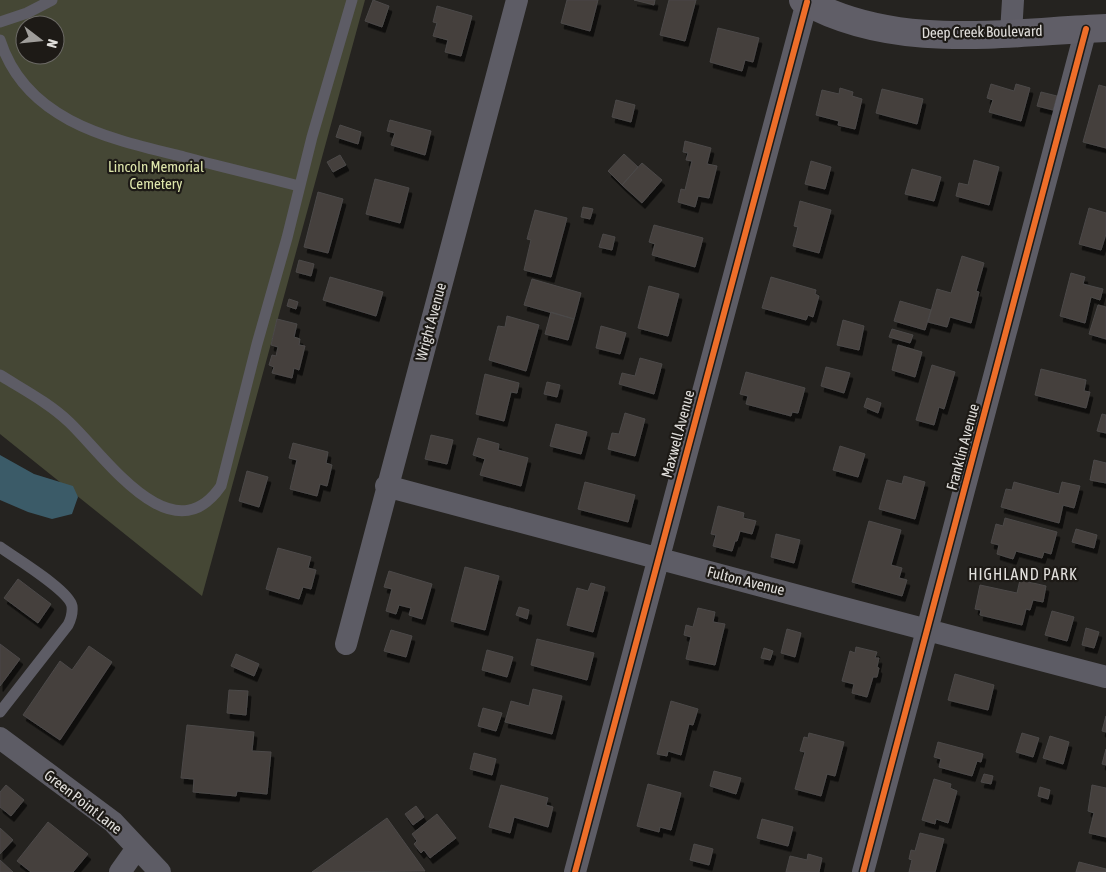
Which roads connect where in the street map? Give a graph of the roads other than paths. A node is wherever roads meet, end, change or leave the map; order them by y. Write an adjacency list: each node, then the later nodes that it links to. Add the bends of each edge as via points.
1 (52, 0): 6 (lane)
2 (352, 0): 10 (lane)
3 (517, 0): 12 (street, Wright Avenue)
4 (1013, 0): 8 (street)
5 (805, 1): 8 (street, Deep Creek Boulevard, via 865,24 905,32 946,35); 14 (street, Maxwell Avenue)
6 (0, 22)
7 (1096, 28): 8 (street, Deep Creek Boulevard); 15 (street, Franklin Avenue)
8 (1011, 33)
9 (0, 40): 10 (lane, via 10,66 25,85 54,111 78,126 118,141)
10 (299, 186): 11 (lane, via 221,486 204,505 190,510 173,510 156,504 131,487 69,422)
11 (0, 375)
12 (386, 486): 14 (street, Fulton Avenue); 16 (street, Wright Avenue)
13 (0, 547): 18 (lane, via 62,590 72,604 68,625)
14 (659, 559): 15 (street, Fulton Avenue); 23 (street, Maxwell Avenue)
15 (927, 629): 17 (street, Fulton Avenue); 24 (street, Franklin Avenue)
16 (346, 644)
17 (1106, 677)
18 (0, 712)
19 (2, 744): 20 (street, Green Point Lane, via 113,822)
20 (137, 848): 21 (street); 22 (street, Green Point Lane)
21 (120, 872)
22 (160, 872)
23 (575, 872)
24 (862, 872)

